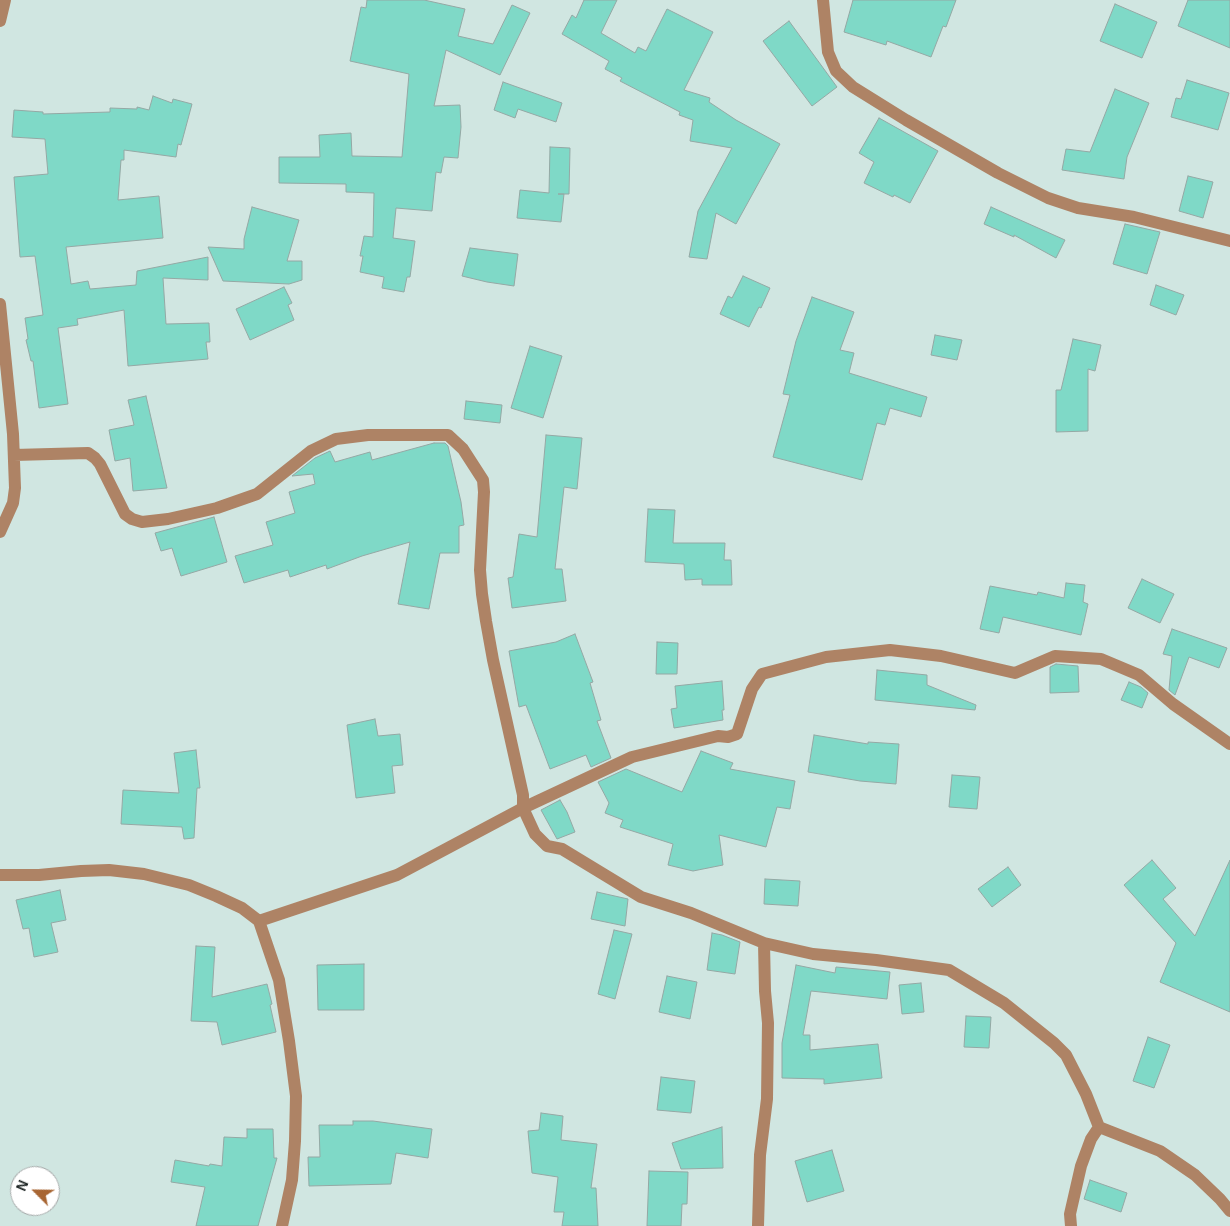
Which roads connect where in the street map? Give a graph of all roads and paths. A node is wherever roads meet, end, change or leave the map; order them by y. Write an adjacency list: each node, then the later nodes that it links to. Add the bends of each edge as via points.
1 (5, 0): 3 (street)
2 (822, 0): 4 (street, via 828,52 836,71 853,88 906,120 1048,198 1078,208 1134,217)
3 (0, 21)
4 (1230, 241)
5 (0, 304): 6 (street)
6 (14, 455): 7 (street, via 14,503); 9 (street, via 88,454 100,464 124,514 142,522 216,508 257,494 311,451 336,439 368,435 448,435 464,449 483,480 482,594 493,660 524,795)
7 (0, 532)
8 (1230, 744): 9 (street, via 1139,676 1101,659 1055,656 1015,673 941,656 890,650 826,657 762,674 752,689 737,734 632,756)
9 (523, 808): 11 (street, via 397,875); 12 (street, via 535,834 547,846 562,849 641,897 691,913)
10 (0, 875): 11 (street, via 39,876 109,870 144,874 189,885 242,908)
11 (259, 921): 15 (street, via 279,980 296,1096 292,1180)
12 (764, 943): 13 (street, via 813,954 950,970 1011,1009 1066,1055); 16 (street, via 767,1089 760,1155)
13 (1099, 1126): 14 (street, via 1160,1151 1195,1175); 17 (street, via 1081,1166 1070,1214)
14 (1230, 1211)
15 (282, 1226)
16 (758, 1226)
17 (1071, 1226)

